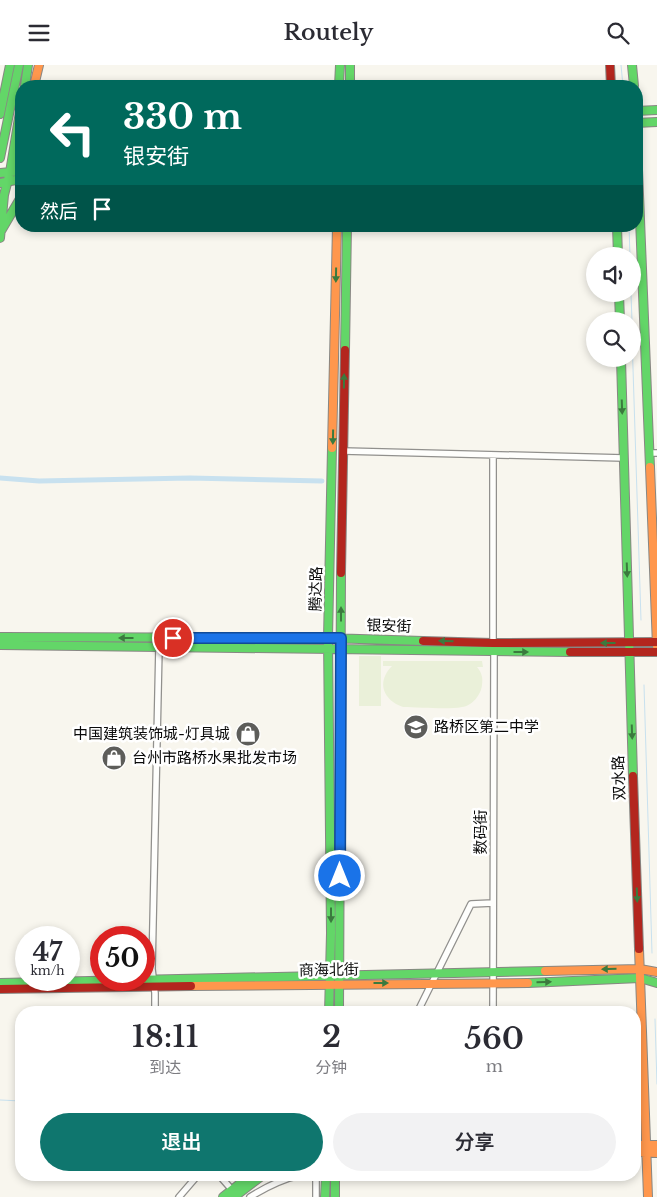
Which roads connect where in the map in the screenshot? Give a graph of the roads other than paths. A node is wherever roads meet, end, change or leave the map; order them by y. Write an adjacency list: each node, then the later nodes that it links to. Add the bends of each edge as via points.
1 (10, 65): 19 (main road)
2 (19, 65): 9 (main road)
3 (28, 65): 10 (main road)
4 (39, 65): 11 (main road)
5 (340, 65): 12 (main road)
6 (350, 65): 13 (main road)
7 (610, 65): 14 (main road)
8 (632, 65): 15 (main road)
9 (16, 80)
10 (25, 80)
11 (35, 80)
12 (339, 80)
13 (350, 80)
14 (611, 80)
15 (633, 80)
16 (15, 84): 22 (main road)
17 (657, 109): 18 (main road)
18 (643, 110)
19 (0, 114)
20 (657, 121): 21 (main road)
21 (643, 122)
22 (6, 126): 23 (main road); 25 (main road)
23 (0, 137)
24 (15, 144): 26 (main road)
25 (0, 158)
26 (10, 172): 27 (main road); 28 (main road); 29 (main road)
27 (15, 172)
28 (0, 173)
29 (3, 182): 35 (main road)
30 (15, 205): 35 (main road)
31 (337, 232): 44 (main road, 腾达路, one-way to 44)
32 (347, 232): 39 (main road, 腾达路, one-way to 32)
33 (617, 232): 37 (main road)
34 (642, 232): 40 (main road)
35 (0, 233): 36 (main road)
36 (0, 238)
37 (618, 247)
38 (621, 367): 42 (main road, 双水路, one-way to 42)
39 (343, 451): 41 (street); 45 (main road, 腾达路, one-way to 39)
40 (653, 453): 46 (main road)
41 (493, 455): 42 (street); 47 (street)
42 (624, 458): 48 (main road, 双水路, one-way to 48)
43 (0, 637): 44 (main road, 银安街, one-way to 43)
44 (328, 638): 45 (main road, 银安街); 51 (main road, 腾达路)
45 (341, 638): 47 (main road, 银安街, one-way to 45); 52 (main road, 腾达路)
46 (657, 642): 48 (main road, 银安街); 53 (main road)
47 (493, 643): 48 (main road, 银安街, one-way to 47)
48 (629, 643): 55 (main road, 双水路)
49 (0, 645): 50 (main road, 银安街)
50 (158, 647): 51 (main road, 银安街); 57 (street)
51 (329, 648): 52 (main road, 银安街); 62 (main road, 腾达路, one-way to 62)
52 (340, 648): 54 (main road, 银安街); 63 (main road, 腾达路)
53 (657, 651): 55 (main road, 银安街)
54 (494, 652): 55 (main road, 银安街, one-way to 55); 56 (street, 数码街)
55 (629, 652): 58 (main road, 双水路, one-way to 58)
56 (493, 903): 59 (street, 数码街); 61 (street, via 471,904)
57 (153, 926)
58 (640, 969): 59 (main road, 商海北街, one-way to 59); 60 (main road, 商海北街); 64 (main road, 双水路)
59 (493, 972): 61 (main road, 商海北街); 73 (street, 数码街)
60 (657, 972)
61 (436, 973): 63 (main road, 商海北街); 66 (street)
62 (330, 975): 63 (main road, 商海北街); 69 (main road, 商海北街); 71 (main road, 腾达路)
63 (340, 975): 72 (main road, 腾达路)
64 (640, 978): 67 (main road, 商海北街); 73 (main road, 商海北街, one-way to 64); 82 (main road, 双水路)
65 (0, 983): 68 (main road, 商海北街)
66 (432, 983): 72 (main road, 商海北街, one-way to 66); 73 (main road, 商海北街); 80 (street)
67 (657, 983)
68 (90, 984)
69 (155, 984)
70 (155, 984): 71 (main road, 商海北街)
71 (330, 984): 72 (main road, 商海北街); 78 (main road, 腾达路)
72 (339, 984): 79 (main road, 腾达路)
73 (493, 984): 81 (street, 数码街)
74 (90, 986): 75 (main road, 商海北街)
75 (0, 989)
76 (154, 991): 77 (street)
77 (155, 1006)
78 (329, 1006)
79 (339, 1006)
80 (420, 1006)
81 (493, 1006)
82 (641, 1006)
83 (641, 1006): 86 (main road, 双水路)
84 (657, 1145): 86 (main road)
85 (641, 1147): 86 (main road)
86 (646, 1149): 87 (main road); 88 (main road); 104 (main road, 双水路)
87 (641, 1151)
88 (657, 1153)
89 (193, 1181): 98 (street)
90 (224, 1181): 97 (street)
91 (246, 1181): 97 (main road)
92 (255, 1181): 97 (main road)
93 (280, 1181): 100 (street)
94 (316, 1181): 101 (street)
95 (326, 1181): 102 (main road)
96 (335, 1181): 103 (main road)
97 (235, 1195): 99 (main road)
98 (179, 1197)
99 (223, 1197)
100 (250, 1197)
101 (316, 1197)
102 (325, 1197)
103 (335, 1197)
104 (648, 1197)

